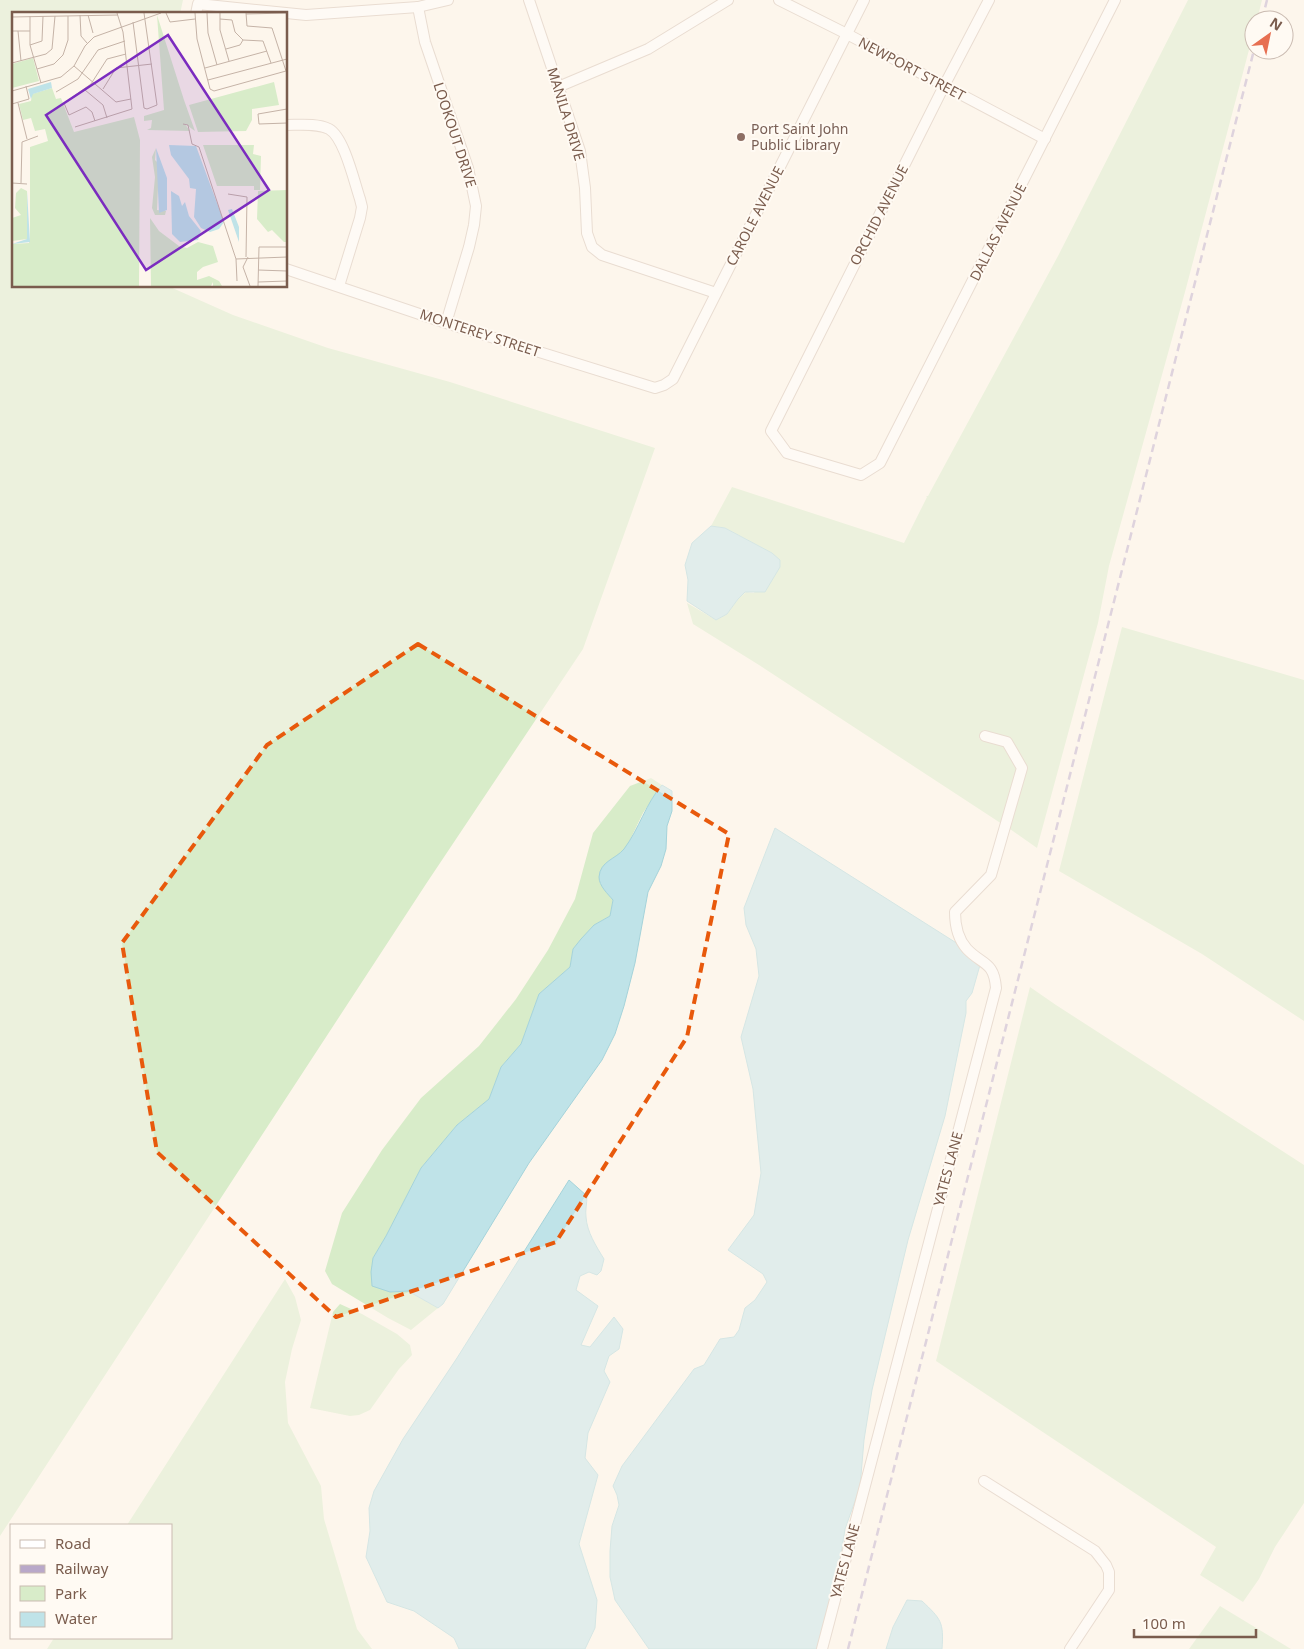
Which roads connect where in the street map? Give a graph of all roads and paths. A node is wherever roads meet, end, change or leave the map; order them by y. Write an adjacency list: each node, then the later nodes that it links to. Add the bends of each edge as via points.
1 (448, 0): 8 (street)
2 (529, 0): 14 (street, MANILA DRIVE)
3 (728, 0): 14 (street, via 648,49)
4 (779, 0): 12 (street, NEWPORT STREET)
5 (864, 0): 12 (street, CAROLE AVENUE)
6 (989, 0): 13 (street, ORCHID AVENUE)
7 (1115, 0): 16 (street, DALLAS AVENUE)
8 (418, 7): 11 (street); 20 (street, LOOKOUT DRIVE, via 425,42 468,168 476,206 469,247)
9 (197, 9): 10 (street)
10 (252, 12)
11 (288, 14)
12 (847, 34): 13 (street, NEWPORT STREET); 19 (street, CAROLE AVENUE)
13 (944, 86): 16 (street, NEWPORT STREET); 22 (street, ORCHID AVENUE, via 771,431 787,452 861,475)
14 (558, 87): 19 (street, MANILA DRIVE, via 580,152 587,233 592,247 602,254)
15 (288, 125): 18 (street, via 330,129 339,139 360,198 360,218)
16 (1045, 139): 22 (street, DALLAS AVENUE)
17 (288, 270): 18 (street, MONTEREY STREET)
18 (339, 286): 20 (street, MONTEREY STREET)
19 (716, 292): 21 (street, CAROLE AVENUE)
20 (446, 323): 21 (street, MONTEREY STREET, via 655,388)
21 (674, 379)
22 (880, 463)
23 (985, 736): 25 (street, YATES LANE, via 1007,742 1022,768 991,875 955,912 955,926 966,948 990,966 996,988)
24 (984, 1481): 26 (street, via 1095,1550 1106,1565 1109,1590)
25 (822, 1649)
26 (1070, 1649)

